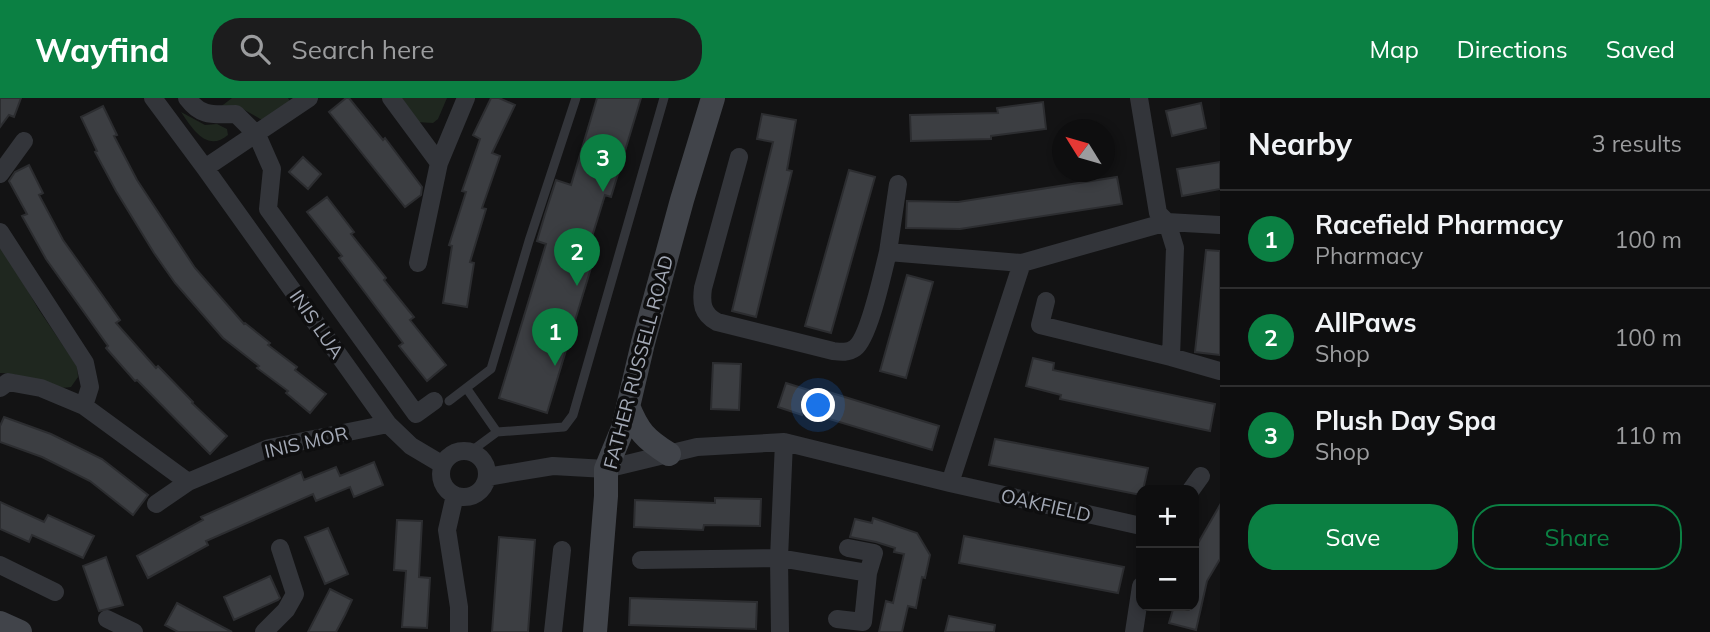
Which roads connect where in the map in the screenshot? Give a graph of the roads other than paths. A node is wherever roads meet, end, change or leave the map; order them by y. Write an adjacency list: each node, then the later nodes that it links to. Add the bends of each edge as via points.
1 (153, 98): 14 (street, INIS LUA)
2 (187, 98): 10 (street, INIS LUA, via 205,114 236,114)
3 (309, 98): 10 (street)
4 (391, 98): 13 (street)
5 (466, 98): 13 (street)
6 (576, 98): 27 (lane, via 491,369)
7 (664, 98): 32 (lane, via 573,415 564,427)
8 (713, 98): 30 (street, FATHER RUSSELL ROAD)
9 (1139, 98): 17 (street, via 1158,213)
10 (257, 135): 14 (street); 28 (street, INIS LUA, via 272,169 268,209 416,414)
11 (24, 141): 15 (street)
12 (739, 157): 20 (street, via 703,288 703,309 712,319 833,351 849,351 866,331)
13 (439, 163): 21 (street)
14 (205, 167): 31 (street, INIS LUA)
15 (0, 174)
16 (898, 184): 20 (street)
17 (1167, 222): 18 (street); 22 (street); 24 (street, via 1175,248)
18 (1220, 225)
19 (0, 232): 29 (street, via 85,363 90,387)
20 (888, 252): 22 (street)
21 (418, 263)
22 (1022, 263): 40 (street)
23 (1046, 302): 24 (street, via 1040,325)
24 (1171, 357): 25 (street)
25 (1220, 372)
26 (0, 388): 29 (street, via 8,382 41,388)
27 (467, 389): 28 (lane); 32 (lane)
28 (442, 401)
29 (84, 406): 39 (street)
30 (628, 406): 35 (street, via 636,428); 37 (street, FATHER RUSSELL ROAD)
31 (388, 424): 36 (street, INIS LUA, via 411,446); 39 (street, INIS MOR, via 269,448)
32 (497, 432): 34 (lane)
33 (784, 443): 35 (street, OAKFIELD, via 697,447); 40 (street, OAKFIELD); 47 (street)
34 (471, 452): 36 (street, via 457,452); 38 (street, via 482,459)
35 (669, 454): 37 (street, OAKFIELD)
36 (443, 465): 41 (street, via 444,485)
37 (606, 469): 38 (street, OAKFIELD, via 553,466); 61 (street, FATHER RUSSELL ROAD)
38 (487, 477): 41 (street, via 475,494)
39 (188, 482): 42 (street, INIS MOR)
40 (950, 483): 43 (street, OAKFIELD)
41 (455, 495): 59 (street, via 447,530)
42 (156, 504)
43 (1136, 525)
44 (280, 548): 58 (street, via 295,594)
45 (848, 548): 50 (street, via 874,553)
46 (562, 550): 60 (street)
47 (779, 558): 48 (street); 50 (street); 62 (street)
48 (640, 560)
49 (0, 565): 51 (street)
50 (868, 573): 54 (street, via 863,622)
51 (55, 592)
52 (1137, 611): 63 (street)
53 (107, 619): 57 (street)
54 (838, 619)
55 (0, 623): 56 (street)
56 (20, 632)
57 (134, 632)
58 (264, 632)
59 (459, 632)
60 (553, 632)
61 (595, 632)
62 (780, 632)
63 (1134, 632)

